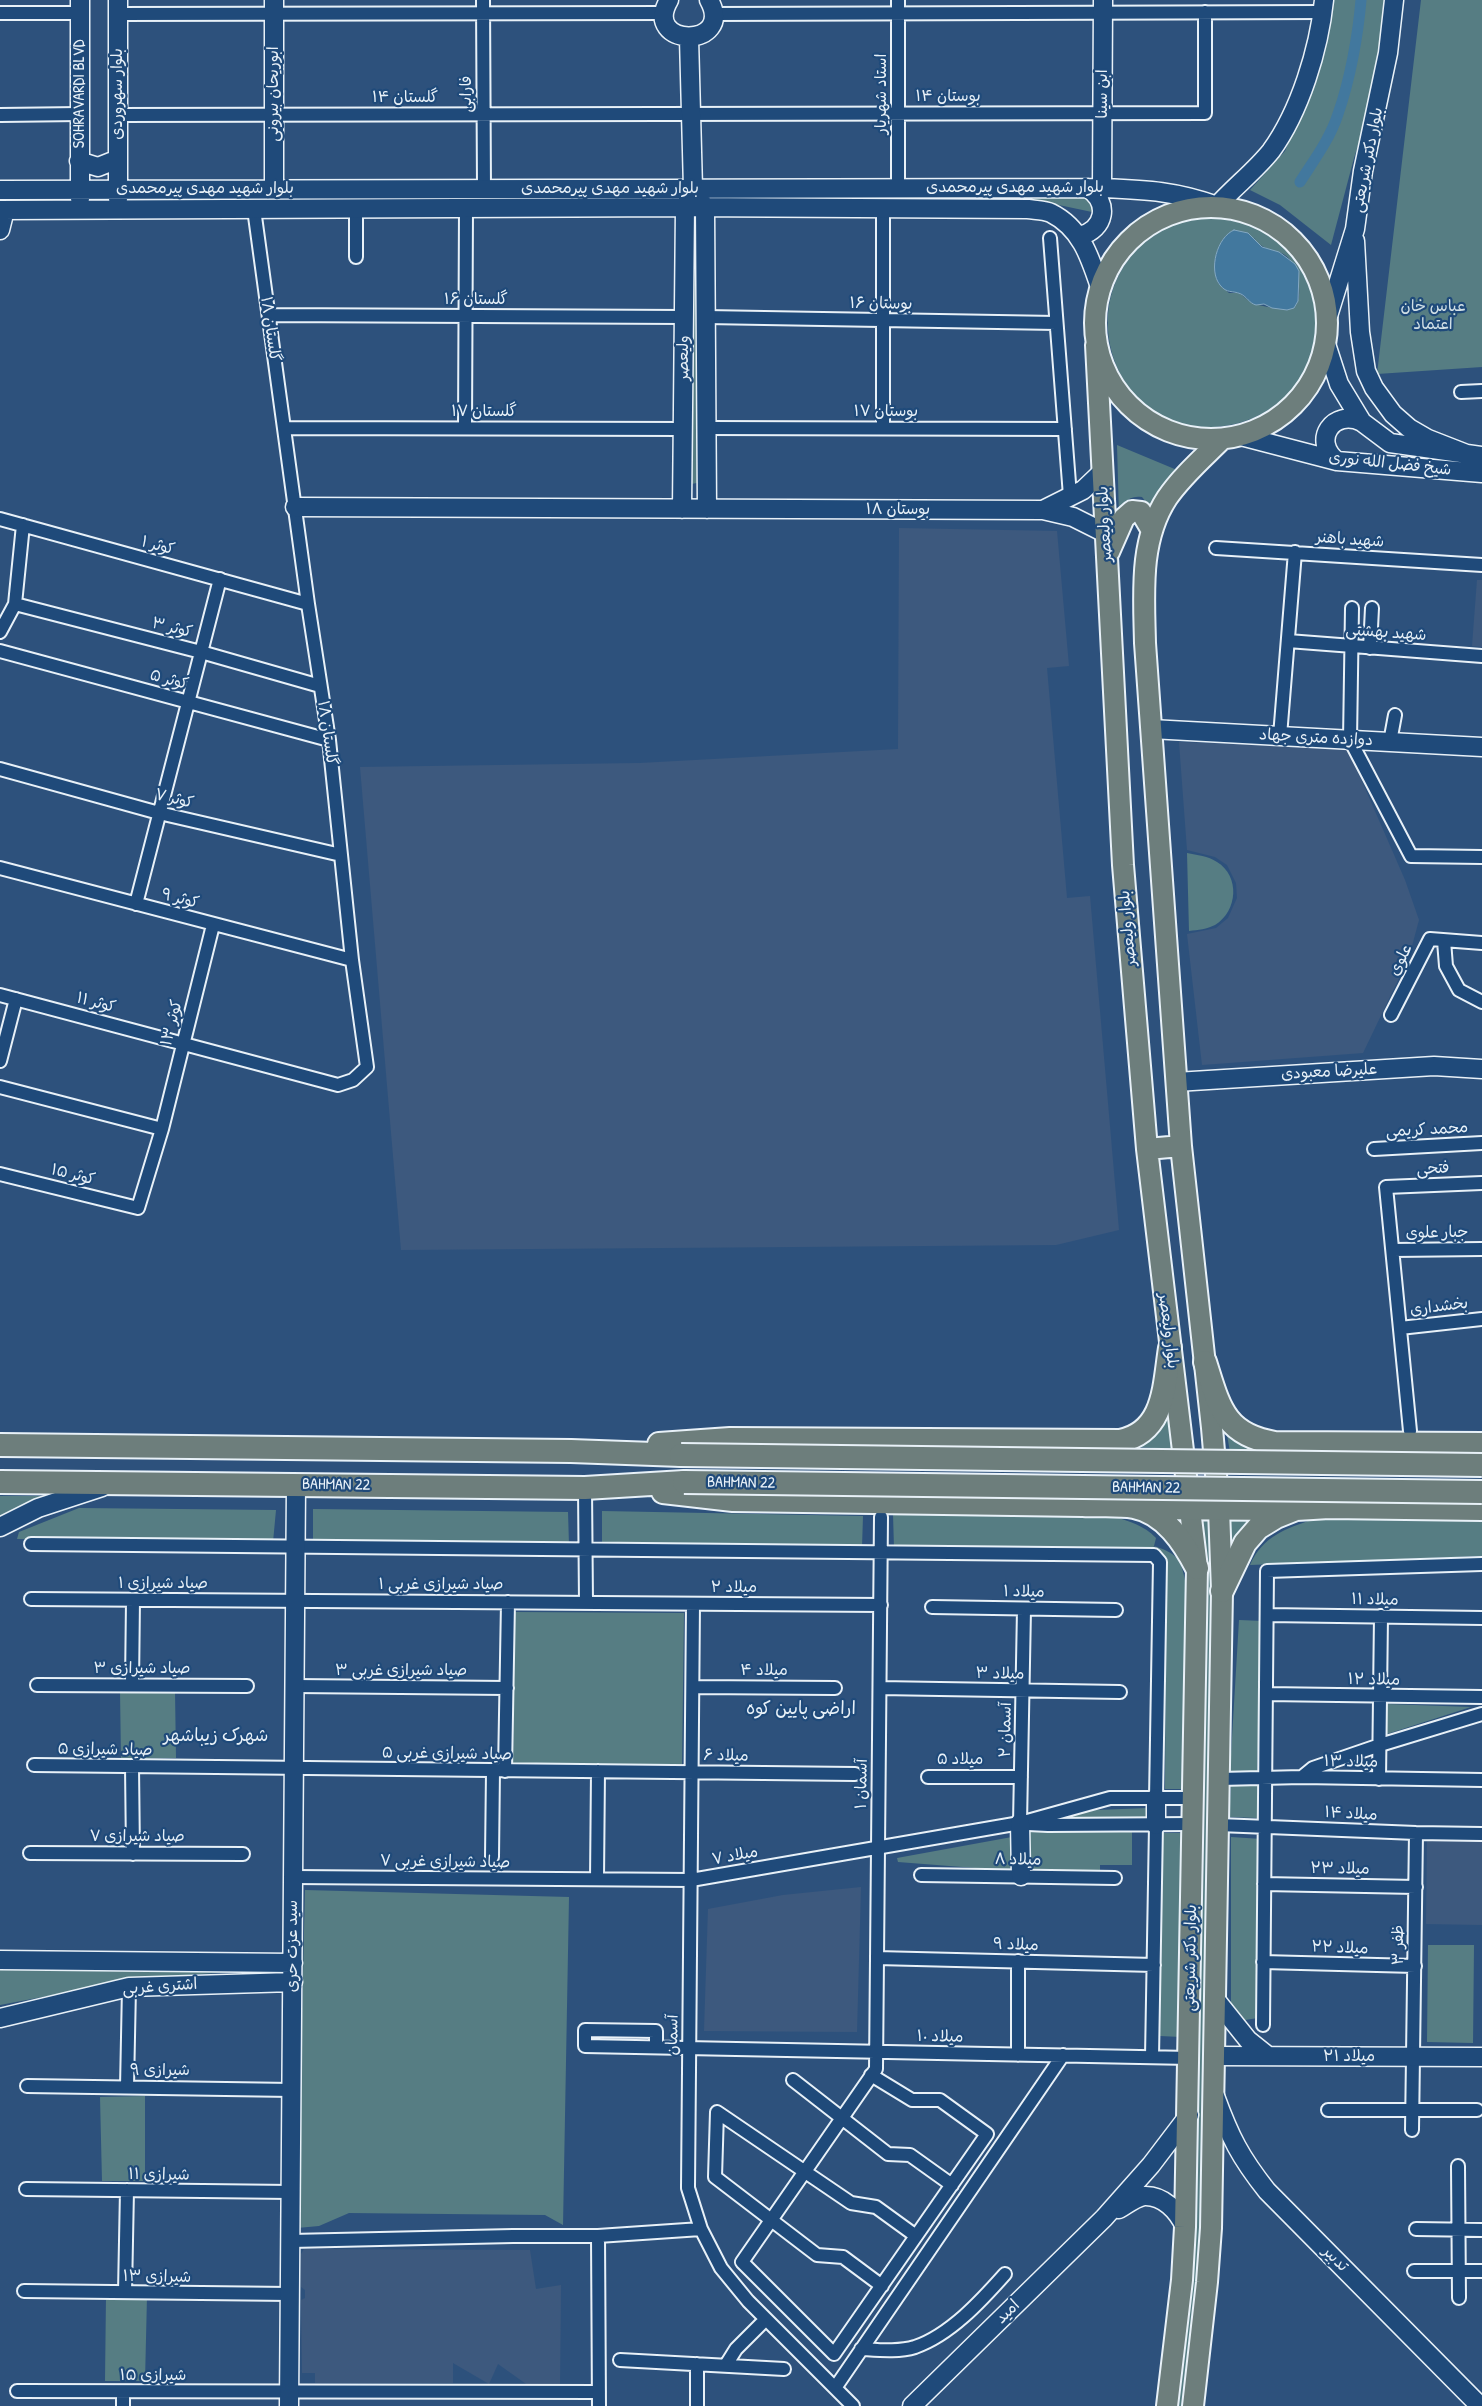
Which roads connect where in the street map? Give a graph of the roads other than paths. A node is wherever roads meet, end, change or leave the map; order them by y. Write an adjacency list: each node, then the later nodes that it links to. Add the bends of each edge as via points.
1 (483, 0): 13 (street, فارابی)
2 (898, 0): 14 (street, استاد شهریار)
3 (1394, 0): 44 (street, بلوار دکتر شریعتی, via 1388,53)
4 (80, 6): 12 (street); 18 (street, SOHRAVARDI BLVD)
5 (667, 6): 13 (street); 15 (street, via 671,31)
6 (1103, 6): 11 (street); 14 (street); 17 (street, ابن سینا)
7 (1323, 6): 11 (street); 34 (street, via 1314,54 1284,131 1259,165)
8 (118, 7): 9 (street); 22 (street, بلوار سهروردی)
9 (274, 7): 13 (street); 23 (street, ابوریحان بیرونی)
10 (711, 7): 14 (street); 15 (street, via 706,31)
11 (1205, 12): 17 (street, بوستان ۱۴, via 1205,113)
12 (0, 13)
13 (483, 13): 19 (street, فارابی)
14 (898, 13): 16 (street, استاد شهریار)
15 (689, 38): 20 (street)
16 (898, 113): 17 (street, بوستان ۱۴); 20 (street, بوستان ۱۴); 28 (street, استاد شهریار)
17 (1103, 113): 29 (street, ابن سینا)
18 (80, 114): 21 (street); 25 (street, SOHRAVARDI BLVD)
19 (484, 114): 20 (street, گلستان ۱۴); 23 (street, گلستان ۱۴); 27 (street, فارابی)
20 (692, 114): 32 (street)
21 (0, 115)
22 (118, 115): 23 (street, گلستان ۱۴); 24 (street, بلوار سهروردی)
23 (274, 115): 26 (street, ابوریحان بیرونی)
24 (118, 159): 25 (street, via 98,167); 31 (street, بلوار سهروردی)
25 (80, 160): 30 (street, SOHRAVARDI BLVD)
26 (274, 188): 27 (street, بلوار شهید مهدی پیرمحمدی); 31 (street, بلوار شهید مهدی پیرمحمدی)
27 (484, 188): 32 (street, بلوار شهید مهدی پیرمحمدی)
28 (898, 188): 29 (street, بلوار شهید مهدی پیرمحمدی); 32 (street, بلوار شهید مهدی پیرمحمدی)
29 (1095, 188): 34 (street, بلوار شهید مهدی پیرمحمدی, via 1167,191); 46 (street, via 1103,211 1102,220 1096,228)
30 (79, 189): 31 (street, بلوار شهید مهدی پیرمحمدی); 33 (street, بلوار شهید مهدی پیرمحمدی); 40 (street, SOHRAVARDI BLVD)
31 (118, 189): 41 (street, بلوار سهروردی)
32 (693, 189): 35 (street); 36 (street)
33 (0, 190)
34 (1217, 206): 49 (main road, via 1187,209 1165,216 1133,236 1113,260); 51 (main road, via 1255,214 1278,226 1298,244 1314,266 1324,290)
35 (685, 207): 36 (street, بلوار شهید مهدی پیرمحمدی); 37 (street, بلوار شهید مهدی پیرمحمدی); 53 (street, ولیعصر)
36 (705, 208): 38 (street, بلوار شهید مهدی پیرمحمدی); 54 (street, ولیعصر)
37 (466, 209): 43 (street, بلوار شهید مهدی پیرمحمدی); 52 (street)
38 (883, 209): 46 (street, بلوار شهید مهدی پیرمحمدی, via 1028,209 1050,212); 55 (street)
39 (3, 210): 40 (street, بلوار شهید مهدی پیرمحمدی); 45 (street)
40 (80, 210): 41 (street, بلوار شهید مهدی پیرمحمدی)
41 (118, 210): 42 (street, بلوار شهید مهدی پیرمحمدی)
42 (254, 210): 43 (street, بلوار شهید مهدی پیرمحمدی); 50 (street, گلستان ۱۸)
43 (356, 210): 48 (street)
44 (1354, 229): 51 (street, بلوار دکتر شریعتی); 70 (street, via 1360,332 1366,371 1380,400 1409,428 1428,439)
45 (0, 230)
46 (1080, 236): 49 (street)
47 (1050, 238): 56 (street)
48 (356, 257)
49 (1100, 287): 58 (main road, via 1094,316)
50 (269, 316): 52 (street, گلستان ۱۶); 62 (street, گلستان ۱۸)
51 (1328, 316): 57 (main road)
52 (466, 317): 53 (street, گلستان ۱۶); 63 (street)
53 (684, 317): 64 (street, ولیعصر)
54 (706, 317): 55 (street, بوستان ۱۶); 65 (street, ولیعصر)
55 (883, 320): 56 (street, بوستان ۱۶); 66 (street)
56 (1056, 323): 67 (street)
57 (1326, 344): 61 (street, شیخ فضل الله نوری, via 1339,384); 68 (main road, via 1319,369 1306,392 1288,411 1266,426)
58 (1096, 345): 69 (main road, via 1105,372 1120,396 1140,416 1165,430 1193,438); 72 (main road, بلوار ولیعصر)
59 (1482, 391): 60 (street)
60 (1461, 392)
61 (1362, 422): 70 (street, شیخ فضل الله نوری, via 1390,443); 71 (street, via 1340,419 1329,429 1327,450)
62 (284, 428): 63 (street, گلستان ۱۷); 75 (street, گلستان ۱۸)
63 (465, 428): 64 (street, گلستان ۱۷)
64 (683, 428): 76 (street, ولیعصر)
65 (707, 428): 66 (street, بوستان ۱۷); 77 (street, ولیعصر)
66 (883, 428): 67 (street, بوستان ۱۷)
67 (1065, 429): 74 (street)
68 (1241, 436): 69 (main road); 71 (street, شیخ فضل الله نوری)
69 (1222, 439): 81 (main road, بلوار ولیعصر, via 1168,497)
70 (1476, 455)
71 (1336, 461): 73 (street, شیخ فضل الله نوری)
72 (1102, 472): 74 (street, بوستان ۱۸, via 1083,490); 82 (main road, بلوار ولیعصر)
73 (1482, 473)
74 (1070, 496): 78 (street, بوستان ۱۸)
75 (295, 507): 76 (street); 89 (street, گلستان ۱۸)
76 (682, 509): 77 (street, بوستان ۱۸)
77 (707, 509): 78 (street, بوستان ۱۸)
78 (1043, 510): 82 (street, via 1073,517)
79 (0, 519): 80 (street, کوثر ۱)
80 (23, 526): 87 (street, کوثر ۱); 88 (street)
81 (1151, 529): 85 (main road, via 1141,512 1132,511 1124,518); 102 (main road, بلوار ولیعصر, via 1144,583)
82 (1105, 533): 85 (main road, بلوار ولیعصر)
83 (1216, 548): 84 (street, شهید باهنر)
84 (1295, 552): 86 (street, شهید باهنر); 93 (street)
85 (1106, 559): 130 (main road, بلوار ولیعصر, via 1123,865)
86 (1482, 565)
87 (220, 580): 89 (street, کوثر ۱); 97 (street)
88 (15, 604): 92 (street); 97 (street, کوثر ۳)
89 (308, 604): 99 (street, گلستان ۱۸)
90 (1352, 608): 94 (street)
91 (1372, 608): 95 (street)
92 (0, 632)
93 (1288, 641): 94 (street, شهید بهشتی); 103 (street)
94 (1351, 647): 95 (street, شهید بهشتی); 105 (street)
95 (1370, 648): 98 (street, شهید بهشتی)
96 (0, 651): 100 (street, کوثر ۵)
97 (201, 652): 99 (street, کوثر ۳); 100 (street)
98 (1482, 656)
99 (320, 686): 104 (street, گلستان ۱۸)
100 (188, 702): 104 (street, کوثر ۵); 109 (street)
101 (1395, 715): 106 (street)
102 (1151, 729): 103 (street, دوازده متری جهاد); 125 (main road, بلوار ولیعصر)
103 (1280, 736): 105 (street, دوازده متری جهاد)
104 (329, 740): 110 (street, گلستان ۱۸)
105 (1350, 740): 106 (street, دوازده متری جهاد); 111 (street, via 1411,856)
106 (1390, 742): 107 (street, دوازده متری جهاد)
107 (1482, 748)
108 (0, 769): 109 (street, کوثر ۷)
109 (159, 813): 110 (street, کوثر ۷); 113 (street)
110 (341, 855): 117 (street, گلستان ۱۸)
111 (1482, 856)
112 (0, 868): 113 (street, کوثر ۹)
113 (136, 904): 114 (street, کوثر ۹)
114 (213, 925): 117 (street, کوثر ۹); 122 (street, کوثر ۱۳)
115 (1444, 941): 116 (street, علوی); 120 (street, via 1446,966 1459,990); 121 (street, علوی, via 1430,939)
116 (1482, 943)
117 (352, 960): 122 (street, کوثر ۱۱, via 367,1067 353,1080 338,1085)
118 (0, 995): 119 (street, کوثر ۱۱)
119 (16, 999): 122 (street, کوثر ۱۱); 123 (street)
120 (1482, 1002)
121 (1392, 1015)
122 (183, 1043): 127 (street, کوثر ۱۳)
123 (0, 1061)
124 (1482, 1069): 125 (street, علیرضا معبودی, via 1434,1066)
125 (1176, 1082): 129 (main road, بلوار ولیعصر)
126 (0, 1087): 127 (street)
127 (162, 1129): 134 (street, کوثر ۱۳)
128 (1482, 1143): 131 (street, محمد کریمی)
129 (1181, 1146): 130 (main road); 140 (main road, بلوار ولیعصر)
130 (1147, 1149): 139 (main road, بلوار ولیعصر)
131 (1374, 1149)
132 (0, 1174): 134 (street, ۱۵ کوثر)
133 (1482, 1183): 136 (street, فتحی, via 1386,1187)
134 (138, 1208)
135 (1482, 1249): 136 (street, جبار علوی)
136 (1393, 1250): 138 (street)
137 (1482, 1319): 138 (street, بخشداری)
138 (1400, 1328): 141 (street)
139 (1170, 1348): 142 (highway, via 1161,1401 1147,1428 1135,1438 1120,1441); 157 (main road, بلوار ولیعصر)
140 (1205, 1362): 143 (highway, via 1225,1416 1240,1431 1254,1440); 158 (main road, بلوار ولیعصر)
141 (1410, 1431)
142 (1082, 1440): 146 (highway, via 730,1439); 154 (highway, via 1091,1455 1094,1472 1092,1489)
143 (1328, 1444): 144 (highway); 155 (highway, via 1320,1452 1313,1475 1318,1492)
144 (1482, 1444)
145 (0, 1445): 146 (highway, BAHMAN 22)
146 (571, 1451): 147 (highway, BAHMAN 22, bridge)
147 (1482, 1465)
148 (0, 1482): 149 (highway, BAHMAN 22)
149 (111, 1483): 150 (highway, BAHMAN 22); 162 (street, via 38,1508)
150 (296, 1485): 152 (highway, BAHMAN 22); 164 (street, سید عزت حری)
151 (615, 1486): 152 (highway, BAHMAN 22); 153 (highway, BAHMAN 22, bridge, via 684,1482); 154 (highway, via 733,1500)
152 (585, 1488): 165 (street)
153 (1482, 1492)
154 (1083, 1505): 156 (highway)
155 (1329, 1506): 159 (highway); 160 (highway)
156 (1135, 1508): 157 (highway); 168 (highway, via 1159,1519 1176,1534)
157 (1190, 1509): 158 (highway); 168 (main road, بلوار دکتر شریعتی)
158 (1219, 1509): 159 (highway); 169 (main road, بلوار دکتر شریعتی)
159 (1296, 1509): 169 (highway, via 1258,1528 1245,1543)
160 (1482, 1509)
161 (881, 1517): 166 (street, آسمان ۱)
162 (0, 1527)
163 (31, 1544): 164 (street)
164 (296, 1548): 165 (street); 172 (street, سید عزت حری)
165 (586, 1551): 166 (street); 174 (street)
166 (881, 1553): 176 (street, آسمان ۱); 212 (street, via 1154,1555 1160,1562)
167 (1482, 1564): 180 (street, via 1267,1571)
168 (1196, 1568): 213 (main road, بلوار دکتر شریعتی)
169 (1222, 1591): 210 (main road, بلوار دکتر شریعتی)
170 (30, 1599): 171 (street, صیاد شیرازی ۱)
171 (133, 1600): 172 (street, صیاد شیرازی ۱); 184 (street)
172 (295, 1601): 173 (street, صیاد شیرازی غربی ۱); 186 (street, سید عزت حری)
173 (508, 1602): 174 (street, صیاد شیرازی غربی ۱); 188 (street)
174 (586, 1603): 175 (street, میلاد ۲)
175 (693, 1604): 176 (street, میلاد ۲); 187 (street, آسمان)
176 (881, 1605): 190 (street, آسمان ۱)
177 (932, 1607): 178 (street, میلاد ۱)
178 (1024, 1609): 179 (street, میلاد ۱); 191 (street, آسمان ۲)
179 (1116, 1610)
180 (1267, 1615): 181 (street, میلاد ۱۱); 193 (street)
181 (1380, 1616): 182 (street, میلاد ۱۱); 194 (street)
182 (1482, 1618)
183 (37, 1685): 184 (street, صیاد شیرازی ۳)
184 (132, 1685): 185 (street, صیاد شیرازی ۳)
185 (246, 1686)
186 (295, 1686): 188 (street, صیاد شیرازی غربی ۳); 200 (street, سید عزت حری)
187 (693, 1687): 189 (street, میلاد ۴); 203 (street, آسمان)
188 (507, 1688): 201 (street)
189 (836, 1688)
190 (880, 1688): 191 (street, میلاد ۳); 221 (street, آسمان ۱)
191 (1023, 1691): 192 (street, میلاد ۳); 206 (street, آسمان ۲)
192 (1120, 1692)
193 (1266, 1694): 194 (street, میلاد ۱۲); 208 (street)
194 (1380, 1697): 195 (street, میلاد ۱۲); 197 (street)
195 (1482, 1697)
196 (1482, 1714): 197 (street)
197 (1380, 1745): 207 (street, via 1314,1768); 209 (street)
198 (34, 1765): 199 (street, صیاد شیرازی ۵)
199 (132, 1766): 200 (street, صیاد شیرازی ۵); 223 (street)
200 (295, 1768): 201 (street, صیاد شیرازی غربی ۵); 228 (street, سید عزت حری)
201 (499, 1771): 202 (street, صیاد شیرازی غربی ۵); 225 (street)
202 (598, 1772): 203 (street, میلاد ۶); 230 (street)
203 (692, 1772): 204 (street, میلاد ۶); 231 (street, آسمان)
204 (855, 1774)
205 (928, 1776): 206 (street, میلاد ۵)
206 (1021, 1777): 214 (street, آسمان ۲)
207 (1302, 1777): 208 (street, میلاد ۱۳); 209 (street, میلاد ۱۳)
208 (1265, 1778): 210 (street, میلاد ۱۳); 218 (street)
209 (1379, 1779): 211 (street, میلاد ۱۳)
210 (1220, 1780): 216 (main road, بلوار دکتر شریعتی)
211 (1482, 1780)
212 (1156, 1798): 213 (street, میلاد ۸); 214 (street, میلاد ۸, via 1110,1798); 217 (street)
213 (1194, 1798): 215 (main road, بلوار دکتر شریعتی)
214 (1020, 1823): 217 (street, میلاد ۸, via 1048,1826); 221 (street, میلاد ۸); 227 (street)
215 (1194, 1824): 217 (street, میلاد ۸); 258 (main road, بلوار دکتر شریعتی)
216 (1219, 1824): 218 (street, میلاد ۱۴); 245 (main road, بلوار دکتر شریعتی)
217 (1156, 1825): 240 (street)
218 (1264, 1826): 219 (street, میلاد ۱۴); 232 (street)
219 (1416, 1833): 220 (street, میلاد ۱۴); 233 (street, ظفر ۳)
220 (1482, 1834)
221 (878, 1848): 231 (street, میلاد ۷); 234 (street, آسمان ۱)
222 (30, 1853): 223 (street, صیاد شیرازی ۷)
223 (133, 1854): 224 (street, صیاد شیرازی ۷)
224 (243, 1854)
225 (492, 1857)
226 (921, 1875): 227 (street, میلاد ۸)
227 (1021, 1876): 229 (street, میلاد ۸)
228 (293, 1877): 230 (street, صیاد شیرازی غربی ۷); 239 (street, سید عزت حری)
229 (1115, 1878)
230 (597, 1879): 231 (street, میلاد ۷)
231 (691, 1880): 249 (street, آسمان)
232 (1264, 1884): 233 (street, میلاد ۲۳); 237 (street)
233 (1416, 1887): 241 (street, ظفر ۳)
234 (878, 1958): 236 (street, میلاد ۹); 250 (street, آسمان ۱)
235 (0, 1960): 238 (street, اشتری غربی)
236 (1018, 1961): 240 (street, میلاد ۹); 251 (street)
237 (1263, 1962): 241 (street, میلاد ۲۲); 247 (street)
238 (268, 1963): 239 (street, اشتری غربی); 242 (street, via 272,1974)
239 (293, 1963): 243 (street, سید عزت حری)
240 (1154, 1965): 255 (street)
241 (1415, 1966): 256 (street, ظفر ۳)
242 (266, 1982): 243 (street, اشتری غربی); 244 (street, اشتری غربی)
243 (293, 1982): 263 (street, سید عزت حری)
244 (129, 1987): 246 (street, اشتری غربی); 262 (street)
245 (1216, 2000): 253 (main road, بلوار دکتر شریعتی); 254 (street, via 1248,2040)
246 (0, 2018)
247 (1263, 2025)
248 (656, 2047): 248 (street, میلاد ۱۰, via 585,2046 585,2030 656,2031); 249 (street, میلاد ۱۰)
249 (690, 2048): 250 (street, میلاد ۱۰); 280 (street, آسمان, via 688,2188)
250 (876, 2052): 251 (street, میلاد ۱۰); 259 (street, آسمان ۱, via 876,2069)
251 (1018, 2054): 252 (street, میلاد ۱۰)
252 (1063, 2055): 255 (street, میلاد ۱۰); 297 (street)
253 (1215, 2056): 254 (street, میلاد ۲۱); 264 (main road, بلوار دکتر شریعتی)
254 (1268, 2056): 256 (street, میلاد ۲۱)
255 (1152, 2057): 258 (street, میلاد ۱۰)
256 (1413, 2057): 257 (street, میلاد ۲۱); 265 (street, ظفر ۳)
257 (1482, 2057)
258 (1190, 2058): 268 (main road, بلوار دکتر شریعتی)
259 (872, 2075): 269 (street); 273 (street, via 912,2100 940,2100 987,2134)
260 (793, 2080): 269 (street)
261 (27, 2086): 262 (street, شیرازی ۹)
262 (127, 2087): 263 (street, شیرازی ۹)
263 (292, 2090): 276 (street, سید عزت حری)
264 (1214, 2095): 314 (main road, بلوار دکتر شریعتی, via 1208,2264); 315 (street, تدبیر, via 1229,2136 1267,2191)
265 (1413, 2109): 266 (street); 267 (street); 270 (street, ظفر ۳)
266 (1328, 2110)
267 (1477, 2110)
268 (1189, 2115): 277 (street, via 1151,2165); 279 (main road, بلوار دکتر شریعتی)
269 (841, 2119): 272 (street); 273 (street, via 888,2154 910,2155)
270 (1412, 2130)
271 (1458, 2166): 282 (street)
272 (805, 2172): 278 (street); 278 (street, via 718,2112 715,2177); 285 (street, via 851,2204 876,2207)
273 (952, 2185): 285 (street)
274 (26, 2189): 275 (street, شیرازی ۱۱)
275 (126, 2190): 276 (street, شیرازی ۱۱); 293 (street)
276 (291, 2192): 286 (street, سید عزت حری)
277 (1104, 2218): 279 (street, via 1142,2196 1153,2197 1169,2205 1181,2217); 312 (street, امید)
278 (771, 2220): 291 (street, via 816,2255 843,2257); 291 (street, via 742,2262 834,2354)
279 (1185, 2227): 313 (main road, بلوار دکتر شریعتی)
280 (701, 2229): 284 (street); 296 (street, آسمان, via 721,2268)
281 (1416, 2229): 282 (street)
282 (1459, 2229): 283 (street); 288 (street)
283 (1482, 2230)
284 (598, 2236): 286 (street); 305 (street)
285 (916, 2236): 291 (street)
286 (291, 2241): 294 (street, سید عزت حری)
287 (1414, 2271): 288 (street)
288 (1458, 2271): 289 (street); 295 (street)
289 (1482, 2271)
290 (1006, 2274): 297 (street, via 938,2336 915,2347)
291 (882, 2286)
292 (24, 2291): 293 (street, شیرازی ۱۳)
293 (125, 2292): 294 (street, شیرازی ۱۳)
294 (290, 2294): 306 (street, سید عزت حری)
295 (1459, 2298)
296 (766, 2319): 300 (street, via 736,2349); 302 (street, آسمان)
297 (861, 2349): 302 (street)
298 (620, 2360): 299 (street)
299 (698, 2364): 300 (street); 310 (street)
300 (726, 2365): 301 (street)
301 (784, 2369)
302 (835, 2388): 311 (street, آسمان)
303 (17, 2391): 304 (street, شیرازی ۱۵)
304 (123, 2392): 306 (street, شیرازی ۱۵); 308 (street)
305 (599, 2392): 307 (street, شیرازی ۱۵); 309 (street)
306 (289, 2400): 307 (street, شیرازی ۱۵)
307 (401, 2400)
308 (123, 2406)
309 (599, 2406)
310 (697, 2406)
311 (853, 2406)
312 (912, 2406)
313 (1168, 2406)
314 (1193, 2406)
315 (1480, 2406)

